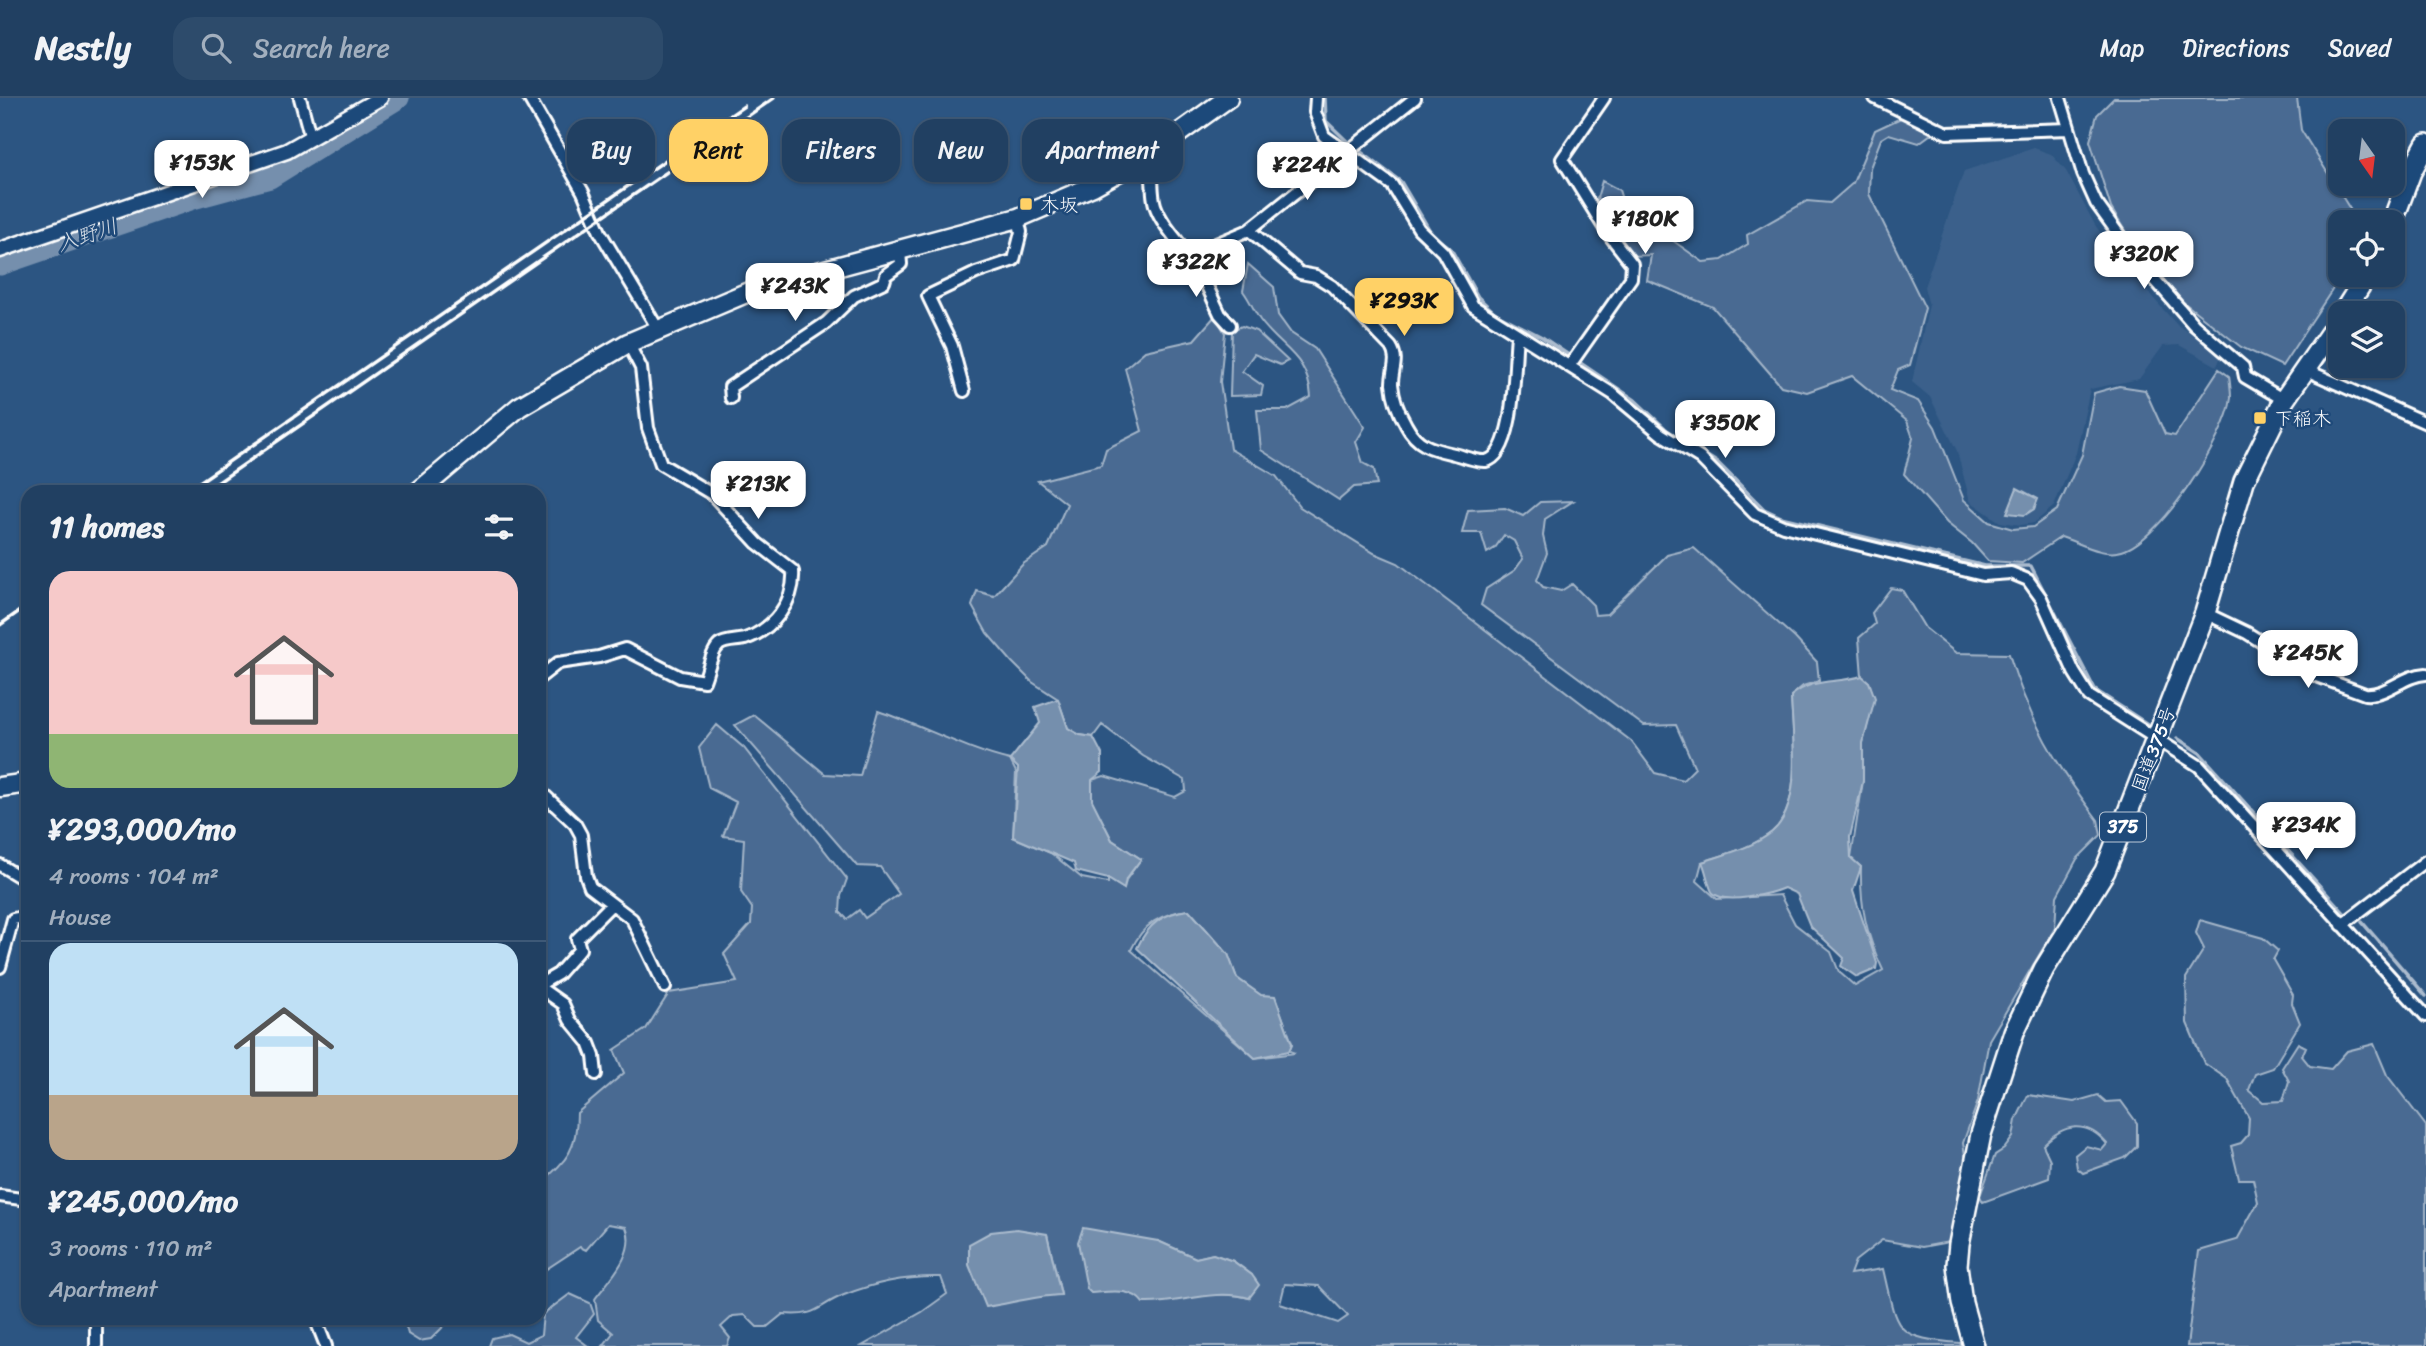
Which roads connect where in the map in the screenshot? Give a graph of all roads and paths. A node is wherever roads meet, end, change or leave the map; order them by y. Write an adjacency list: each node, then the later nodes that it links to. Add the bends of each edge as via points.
1 (300, 98): 12 (street)
2 (380, 98): 12 (street)
3 (529, 98): 26 (street)
4 (1228, 98): 11 (main road)
5 (1315, 98): 14 (street, via 1324,136)
6 (1415, 98): 14 (street)
7 (1604, 98): 30 (street, via 1562,159 1632,264 1631,278)
8 (1875, 98): 10 (street, via 1947,133)
9 (2060, 98): 10 (street)
10 (2069, 129): 34 (street, via 2096,203 2135,257 2194,325 2243,367 2245,377)
11 (1183, 130)
12 (311, 139): 22 (street, via 241,169)
13 (2426, 144): 18 (highway)
14 (1350, 148): 21 (street); 27 (street, via 1392,185 1419,229 1443,252 1473,306)
15 (2426, 171): 19 (highway)
16 (1100, 182): 20 (main road)
17 (1153, 182): 24 (street, via 1161,219)
18 (2398, 210)
19 (2399, 210)
20 (1018, 218): 23 (main road); 32 (street, via 1021,232 1014,260 928,296 952,346)
21 (1249, 230): 24 (street); 27 (street, via 1300,273 1332,286 1391,347 1396,356 1392,384 1398,407 1416,440 1427,447 1484,461 1496,455 1510,417)
22 (0, 250)
23 (900, 251): 26 (main road, via 758,288); 33 (street, via 901,264 884,282 854,296 826,323 730,387)
24 (1192, 254): 25 (street)
25 (1230, 325)
26 (658, 329): 29 (main road)
27 (1517, 335): 30 (street)
28 (2328, 337): 31 (highway, 国道375号 / 375)
29 (628, 343): 36 (main road, via 519,407); 38 (street, via 641,368 648,428 661,464 712,494 757,543 793,571 793,582 776,618 758,633 720,644 704,681 680,677 625,649 558,663)
30 (1573, 360): 40 (street, via 1661,434 1700,458 1755,514 1783,526 1970,572 2011,573 2028,580 2041,597 2089,696 2118,718)
31 (2306, 370): 34 (highway, 国道375号 / 375); 35 (street)
32 (964, 391)
33 (731, 398)
34 (2284, 400): 37 (highway, 国道375号 / 375, via 2244,481)
35 (2426, 423)
36 (426, 485)
37 (2205, 613): 39 (street, via 2314,675 2365,694); 40 (highway, 国道375号 / 375)
38 (546, 672)
39 (2426, 674)
40 (2158, 738): 49 (street, via 2199,766); 62 (highway, 国道375号 / 375, via 2105,871 2044,969 2014,1032 1981,1134 1957,1265)
41 (21, 784): 42 (main road)
42 (0, 787)
43 (546, 797): 47 (street, via 575,824 590,887)
44 (2426, 860): 49 (street)
45 (0, 865): 46 (street)
46 (21, 878)
47 (611, 905): 51 (street, via 576,939 580,949 571,962); 52 (street, via 632,919)
48 (21, 917): 50 (street, via 13,919)
49 (2342, 925): 54 (street)
50 (0, 967)
51 (546, 981)
52 (665, 987)
53 (546, 991): 55 (street, via 563,1004 594,1056)
54 (2426, 1016)
55 (596, 1074)
56 (0, 1196): 57 (street)
57 (21, 1199)
58 (96, 1325): 60 (street)
59 (318, 1325): 61 (street)
60 (96, 1346)
61 (326, 1346)
62 (1974, 1346)

